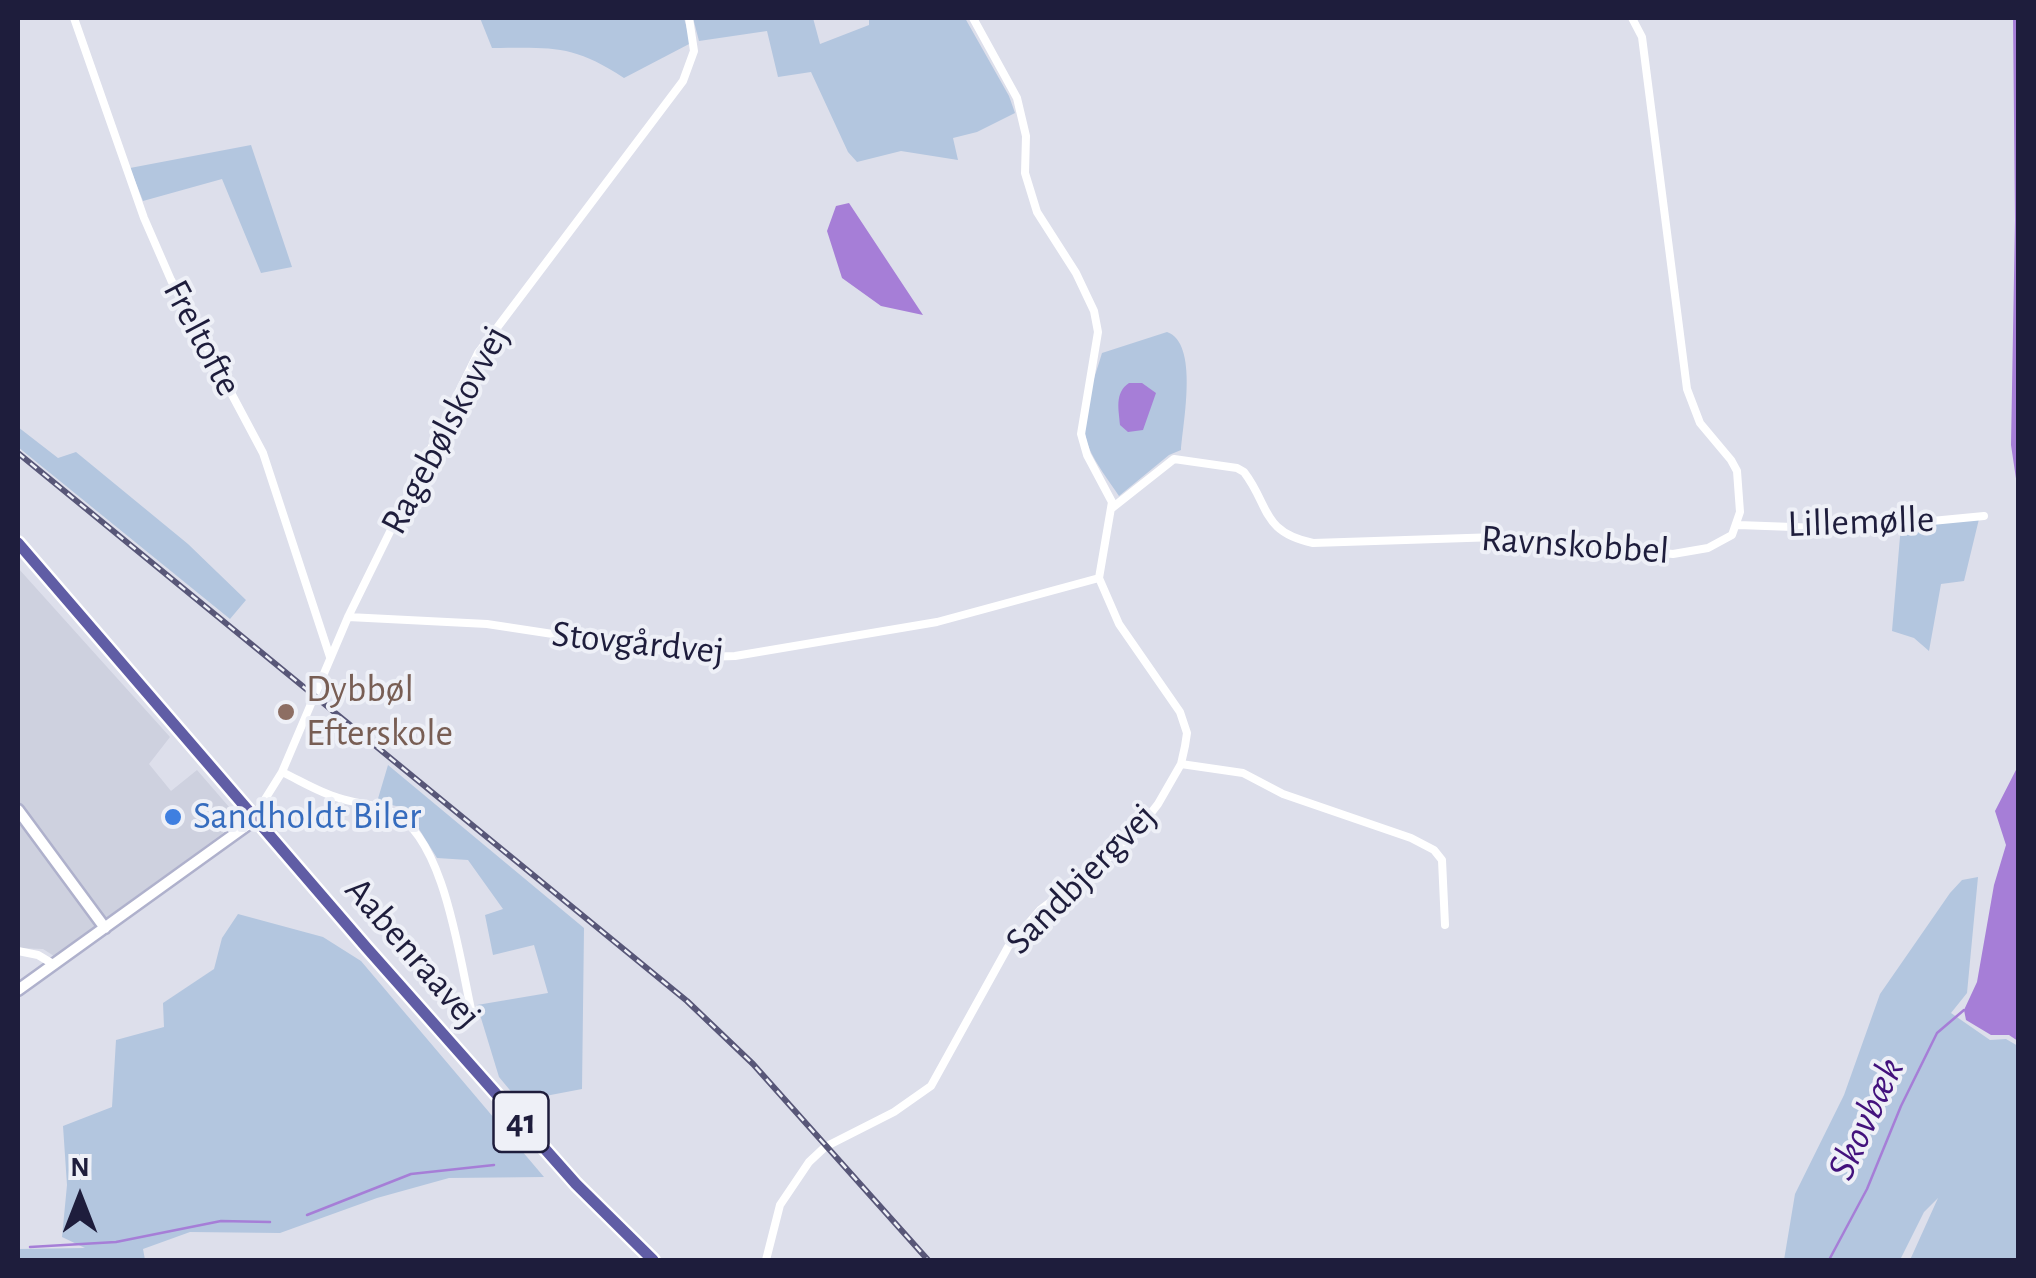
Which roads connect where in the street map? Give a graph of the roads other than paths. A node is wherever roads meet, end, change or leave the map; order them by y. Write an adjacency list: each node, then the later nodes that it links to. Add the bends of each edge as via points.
1 (74, 18): 11 (street, Freltofte, via 144,218 263,453)
2 (689, 18): 10 (street, Ragebølskovvej, via 694,51 683,81 478,353)
3 (972, 18): 5 (street, via 1017,98 1025,173 1037,212 1094,311 1098,332 1082,434)
4 (1632, 18): 7 (street, via 1642,38 1687,389 1700,423 1737,471)
5 (1112, 508): 7 (street, Ravnskobbel, via 1160,467 1186,458 1244,472 1273,525 1312,543 1498,537 1673,554 1708,548); 9 (street)
6 (1984, 516): 7 (street, Lillemølle, via 1848,529)
7 (1738, 526)
8 (18, 544): 15 (main road, Aabenraavej / 41)
9 (1099, 578): 10 (street, Stovgårdvej, via 937,622 735,656 487,624); 12 (street, Sandbjergvej, via 1119,624 1184,722)
10 (348, 616): 11 (street, Ragebølskovvej)
11 (330, 658): 13 (street, Ragebølskovvej)
12 (1181, 764): 16 (street, Sandbjergvej, via 1243,773 1434,850 1442,860); 23 (street, Sandbjergvej, via 1127,844 1040,910 1008,948 931,1086 809,1162 780,1205)
13 (282, 772): 15 (street, Ragebølskovvej); 21 (street, via 410,824 444,888)
14 (18, 810): 17 (street)
15 (252, 820): 17 (street); 22 (main road, Aabenraavej / 41, via 576,1184)
16 (1445, 925)
17 (106, 928): 19 (street)
18 (18, 952): 19 (street)
19 (53, 964): 20 (street)
20 (18, 990)
21 (473, 1018)
22 (653, 1260)
23 (766, 1260)

